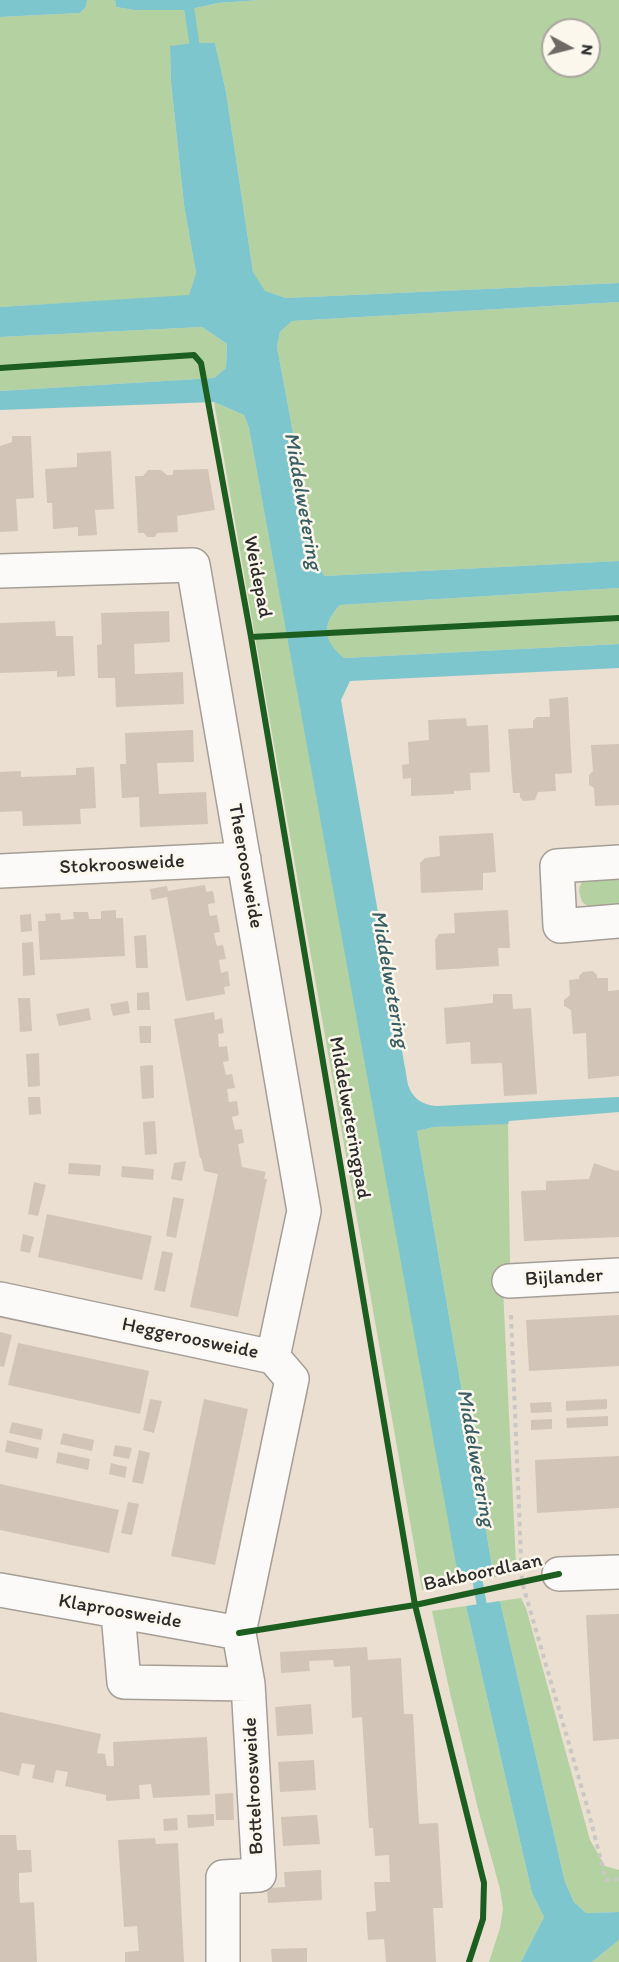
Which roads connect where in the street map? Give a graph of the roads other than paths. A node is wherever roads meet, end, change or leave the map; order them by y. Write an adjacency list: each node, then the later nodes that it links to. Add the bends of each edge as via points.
1 (0, 571): 2 (street, Theeroosweide, via 193,565)
2 (244, 859): 4 (street, Stokroosweide); 9 (street, Theeroosweide, via 304,1211)
3 (619, 862): 5 (street, via 557,866 560,926)
4 (0, 871)
5 (619, 921)
6 (619, 1275): 7 (street, Bijlander)
7 (509, 1281)
8 (0, 1299): 9 (street, Heggeroosweide)
9 (273, 1356): 14 (street, Heggeroosweide, via 292,1380)
10 (619, 1572): 11 (street, Bakboordlaan)
11 (559, 1574)
12 (0, 1590): 13 (street, Klaproosweide)
13 (118, 1613): 14 (street, Klaproosweide); 15 (street, via 124,1682)
14 (239, 1633): 15 (street, Bottelroosweide)
15 (248, 1684): 16 (street, Bottelroosweide, via 259,1875 223,1877)
16 (223, 1962)

